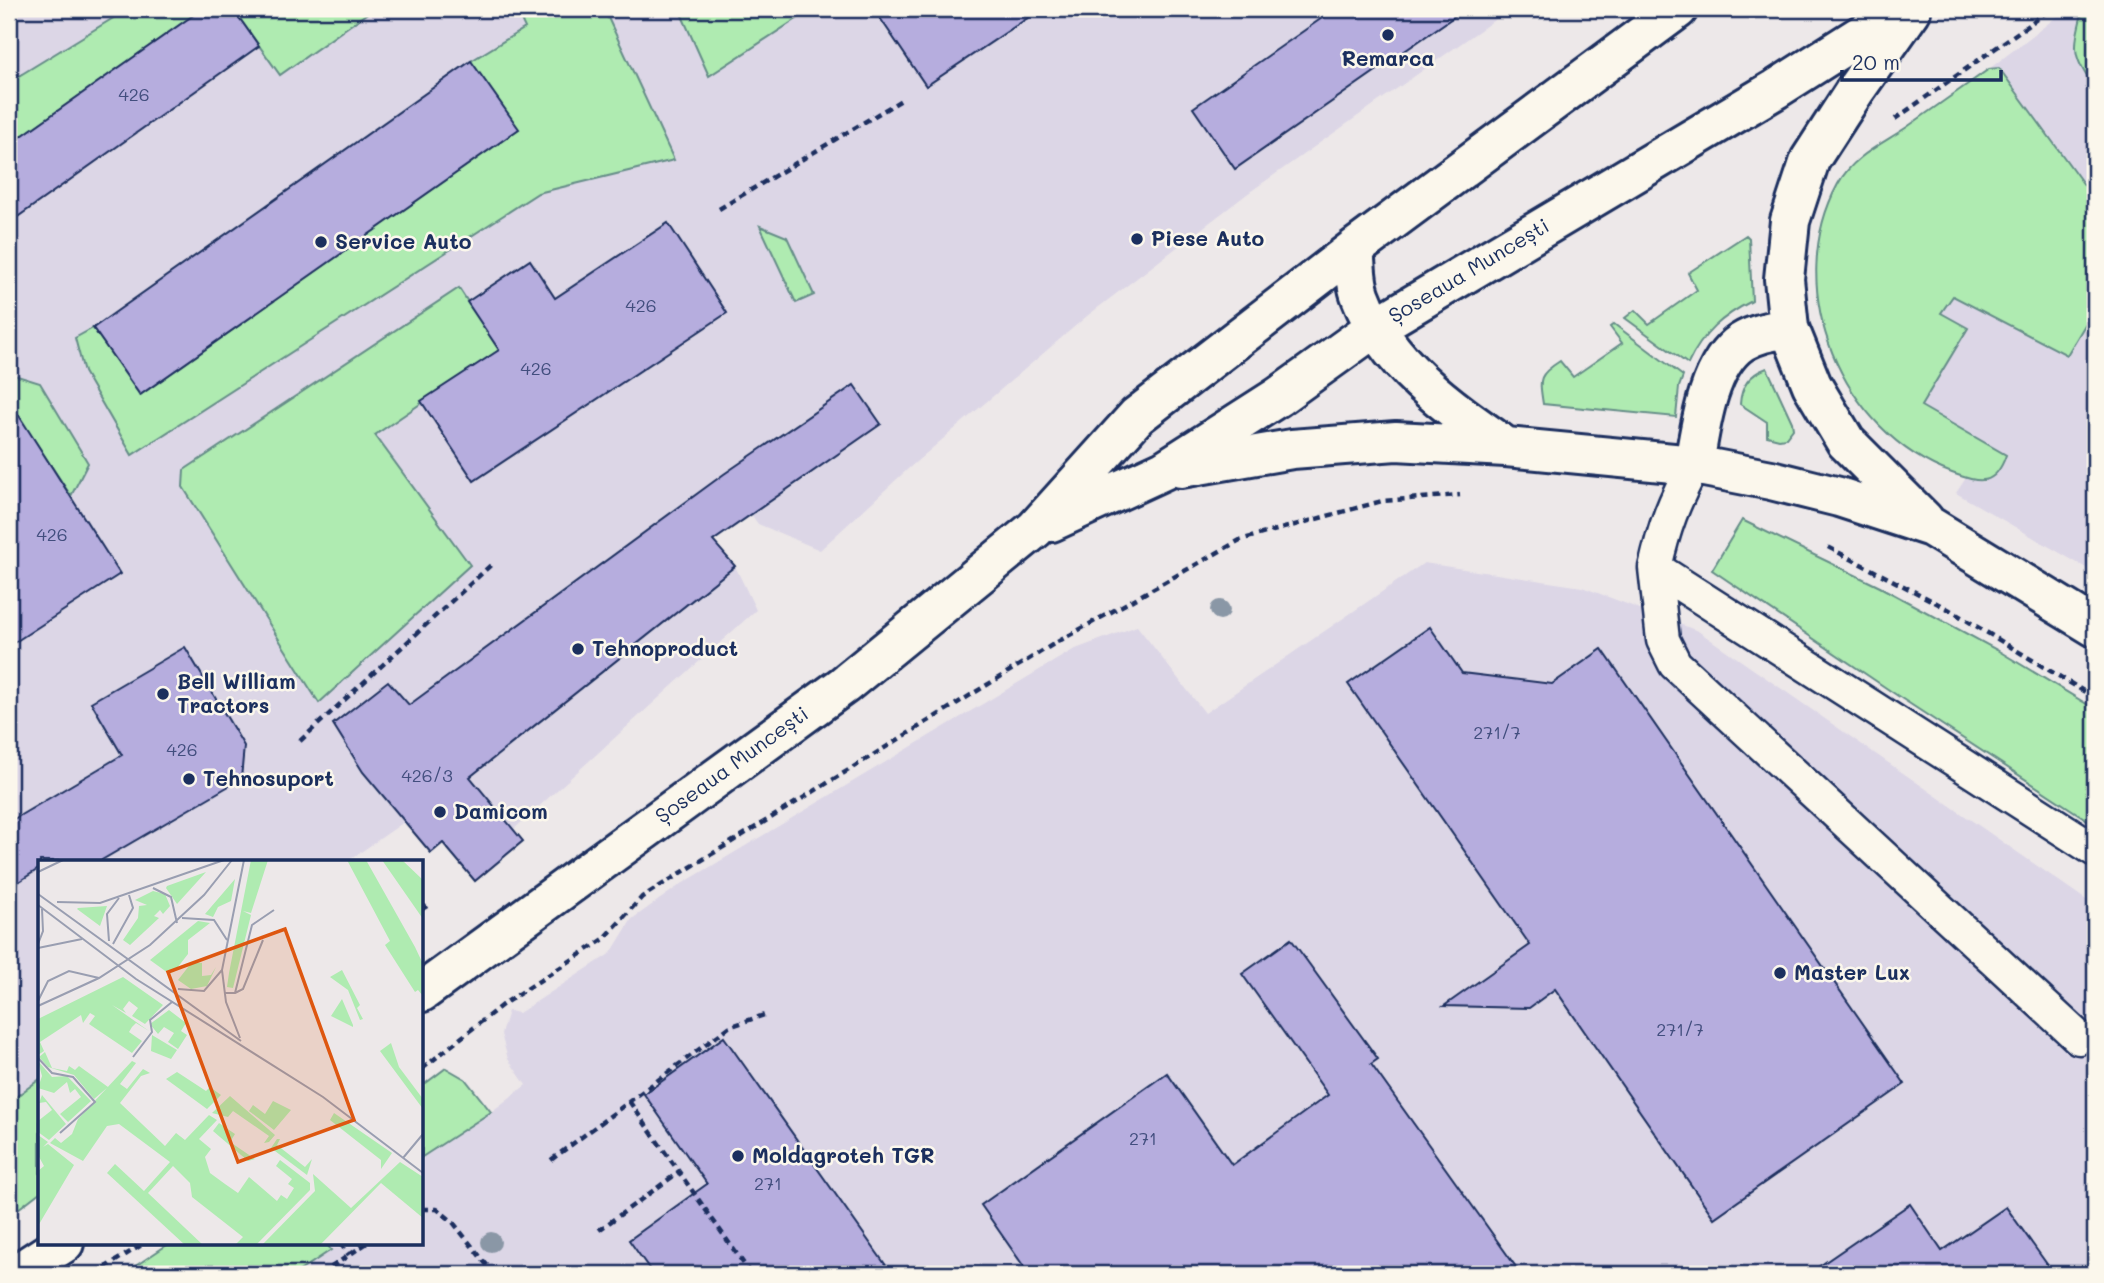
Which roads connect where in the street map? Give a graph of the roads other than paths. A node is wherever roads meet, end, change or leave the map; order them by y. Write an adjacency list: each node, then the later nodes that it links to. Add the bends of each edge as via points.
1 (1678, 9): 4 (main road, Șoseaua Muncești)
2 (1902, 9): 5 (main road, Șoseaua Muncești)
3 (1913, 9): 6 (main road, via 1810,160 1790,221 1784,279)
4 (1354, 249): 5 (main road, via 1359,294); 11 (main road, Șoseaua Muncești, via 1137,416)
5 (1374, 328): 7 (main road, via 1424,383); 9 (main road, Șoseaua Muncești)
6 (1788, 328): 8 (main road, via 1763,332 1741,343 1723,362 1709,394); 10 (main road, via 1812,384 1846,442)
7 (1506, 447): 8 (main road); 9 (main road, via 1370,443 1292,449)
8 (1694, 464): 10 (main road, via 1839,497); 12 (lane, via 1673,502)
9 (1164, 470): 11 (main road, Șoseaua Muncești)
10 (1931, 527): 13 (main road)
11 (1035, 529): 15 (main road, Șoseaua Muncești, via 844,685)
12 (1655, 568): 14 (lane); 16 (lane, via 1663,640 1675,663)
13 (2095, 627)
14 (2095, 850)
15 (424, 991)
16 (2078, 1038)
17 (62, 1244): 18 (main road)
18 (16, 1274)

